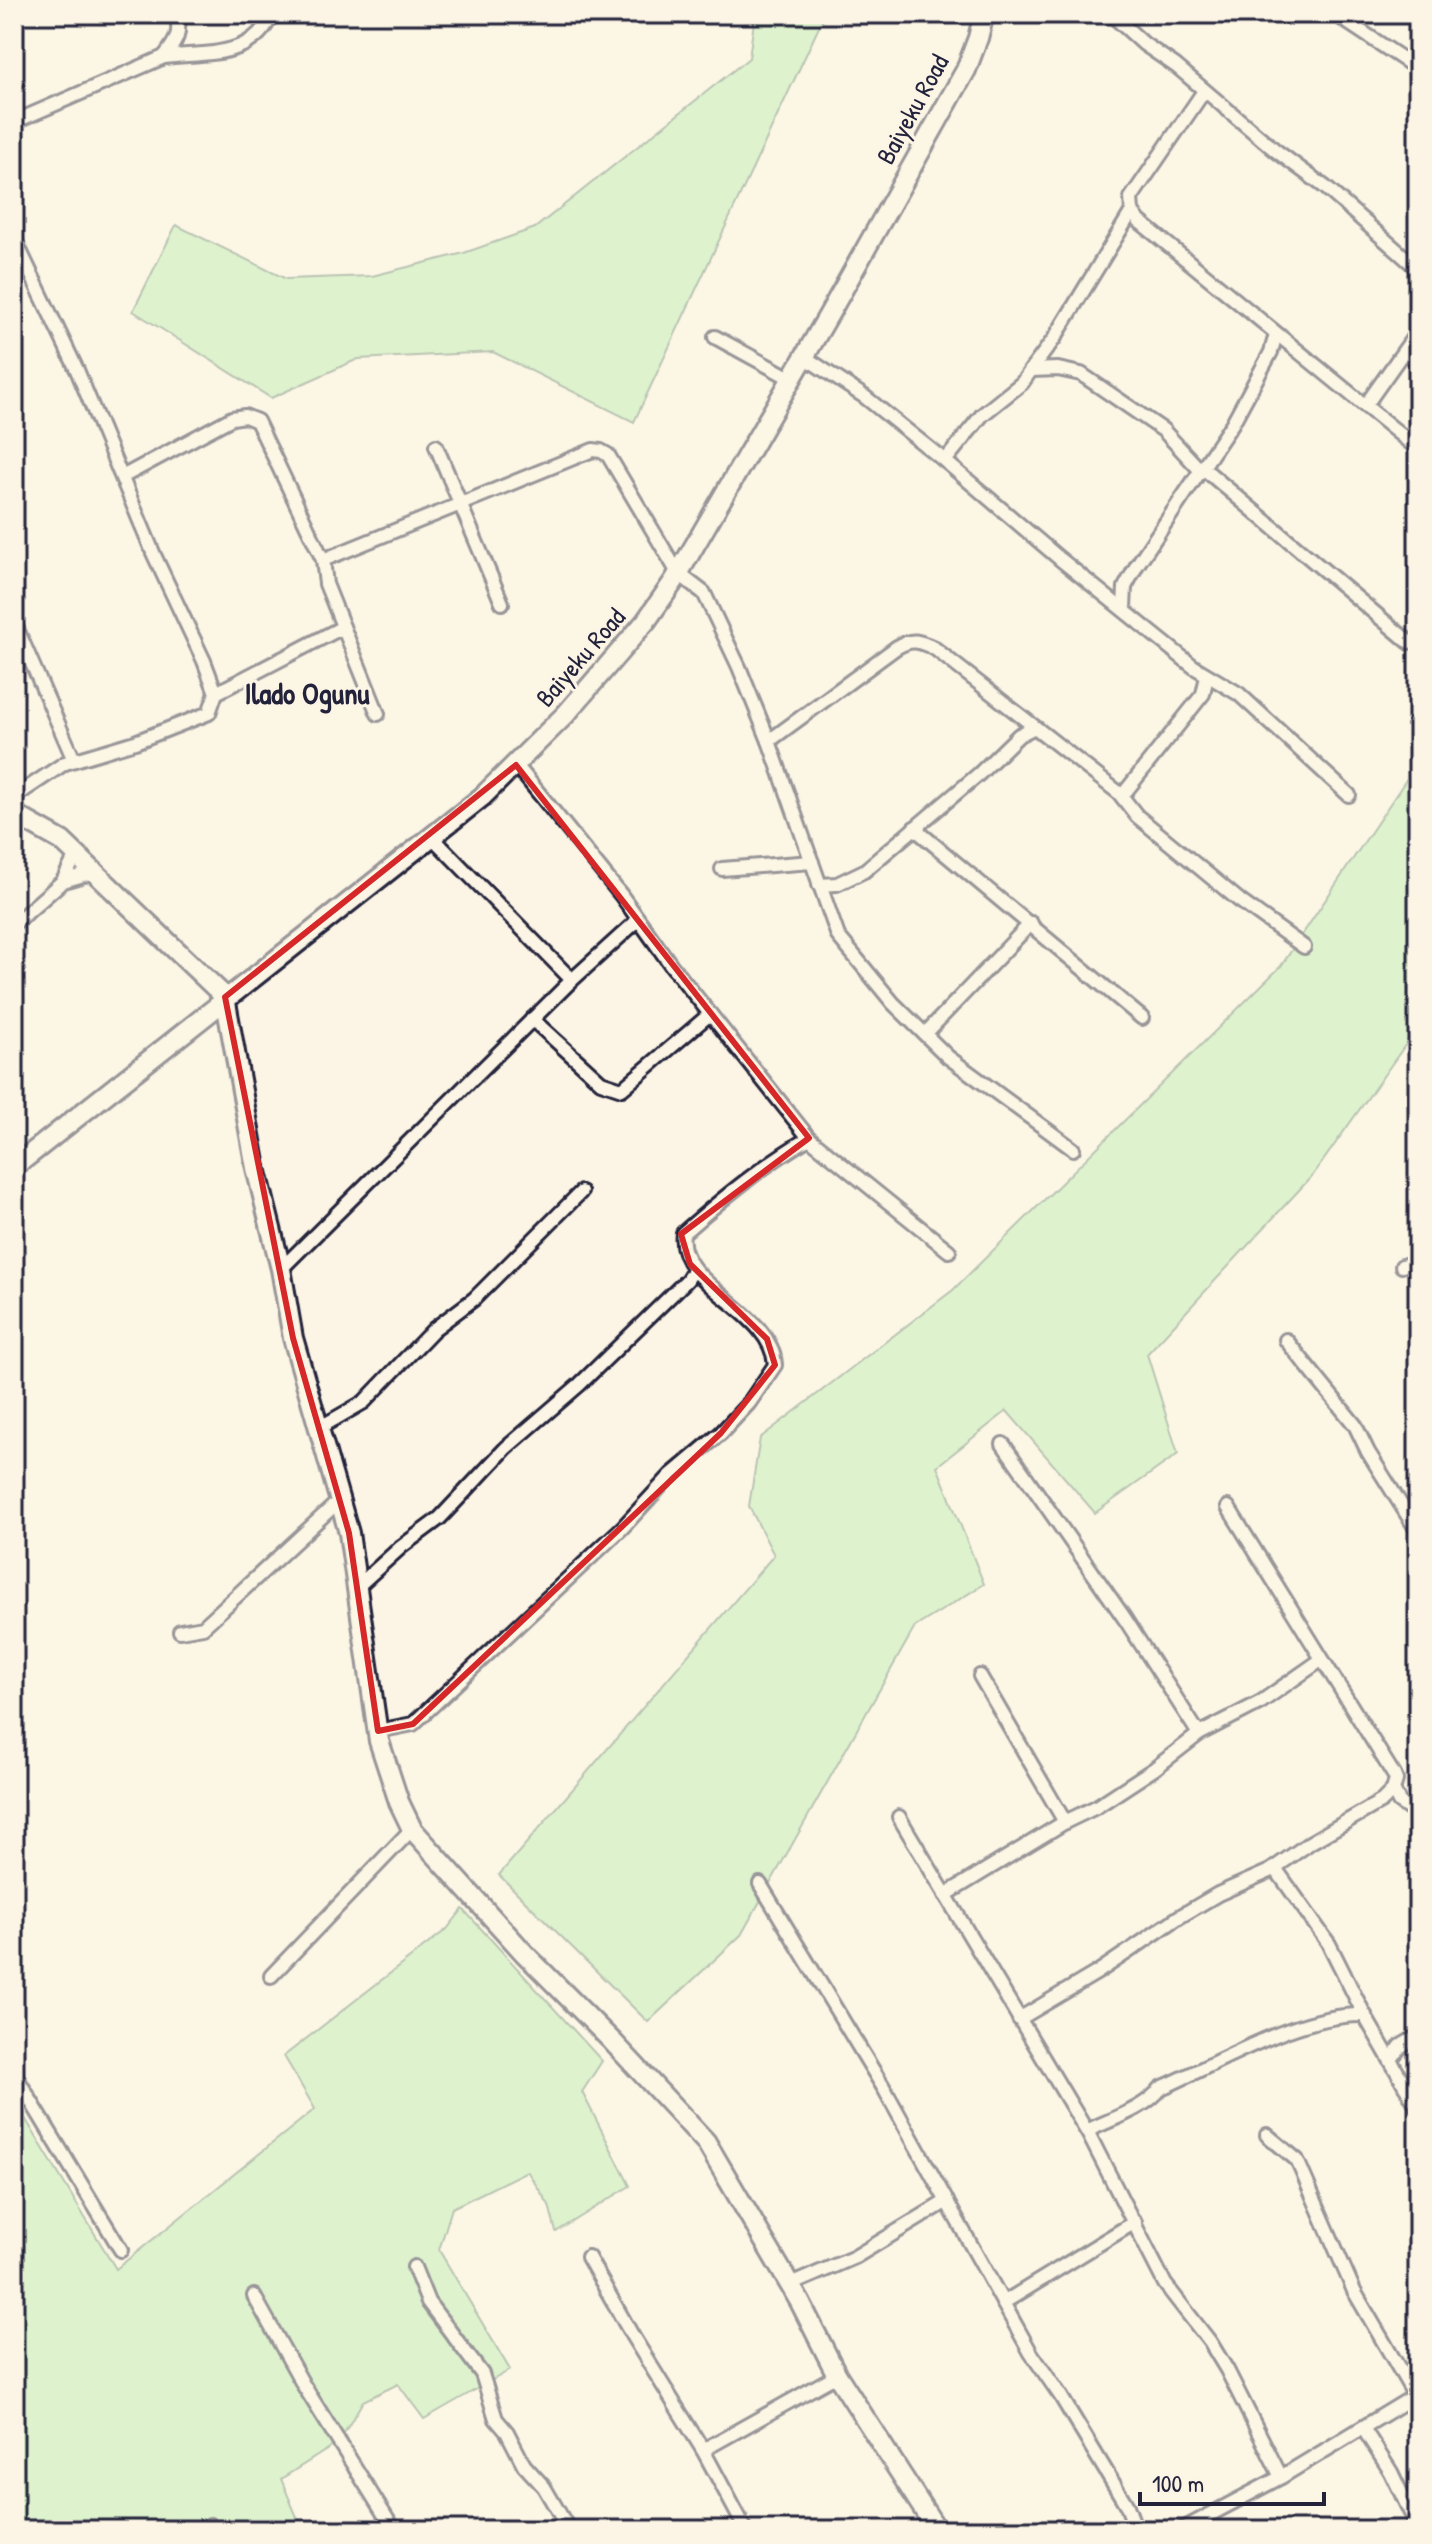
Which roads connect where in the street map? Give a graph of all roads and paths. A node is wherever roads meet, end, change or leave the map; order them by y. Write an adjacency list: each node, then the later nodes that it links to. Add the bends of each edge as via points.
1 (176, 14): 6 (street, via 180,31)
2 (272, 14): 6 (street, via 266,28 241,48)
3 (984, 14): 16 (street, Baiyeku Road, via 966,70)
4 (1111, 14): 8 (street)
5 (1335, 14): 7 (street)
6 (164, 57): 9 (street)
7 (1418, 69)
8 (1204, 91): 10 (street, via 1131,198); 12 (street)
9 (14, 122)
10 (1132, 211): 15 (street); 17 (street)
11 (14, 238): 24 (street)
12 (1418, 269)
13 (1418, 331): 19 (street)
14 (715, 337): 18 (street)
15 (1282, 338): 19 (street); 23 (street)
16 (803, 356): 18 (street, Baiyeku Road); 22 (street)
17 (1031, 370): 22 (street, via 982,415); 23 (street, via 1081,374 1163,430)
18 (790, 378): 27 (street, Baiyeku Road)
19 (1365, 406): 21 (street)
20 (436, 446): 25 (street)
21 (1418, 449)
22 (945, 461): 29 (street)
23 (1202, 469): 28 (street); 34 (street)
24 (122, 477): 26 (street, via 245,416 257,421); 36 (street)
25 (461, 504): 26 (street); 27 (street, via 601,451); 30 (street)
26 (323, 560): 33 (street)
27 (678, 573): 41 (street, via 704,593); 43 (street, Baiyeku Road, via 646,621)
28 (1125, 587): 29 (street); 31 (street)
29 (1105, 594): 31 (street)
30 (502, 603)
31 (1124, 608): 35 (street)
32 (14, 622): 42 (street)
33 (343, 627): 36 (street); 37 (street)
34 (1409, 642)
35 (1207, 676): 44 (street, via 1239,694); 45 (street, via 1203,694)
36 (216, 693): 42 (street, via 209,713)
37 (378, 714)
38 (1019, 717): 39 (street); 40 (street); 41 (street, via 934,648 908,640)
39 (1033, 728): 40 (street); 45 (street)
40 (1019, 735): 48 (street)
41 (769, 741): 51 (street)
42 (74, 760): 46 (street)
43 (516, 765): 49 (street, Baiyeku Road); 56 (street)
44 (1349, 795)
45 (1122, 796): 59 (street, via 1177,850)
46 (14, 797)
47 (14, 814): 50 (street)
48 (914, 828): 55 (street, via 864,871 837,884); 57 (street)
49 (432, 837): 60 (street); 61 (street, Baiyeku Road)
50 (76, 855): 53 (street); 54 (street)
51 (812, 862): 52 (street); 55 (street)
52 (722, 869)
53 (94, 872): 54 (street); 61 (street)
54 (63, 881): 58 (street)
55 (819, 885): 65 (street, via 838,936)
56 (638, 920): 60 (street); 62 (street)
57 (1031, 923): 63 (street); 65 (street)
58 (14, 924)
59 (1304, 947)
60 (572, 980): 64 (street)
61 (225, 997): 68 (street, Baiyeku Road); 73 (street, via 256,1168)
62 (710, 1014): 64 (street, via 622,1089 601,1082); 66 (street)
63 (1142, 1018)
64 (532, 1019): 73 (street)
65 (925, 1034): 67 (street, via 953,1062)
66 (809, 1138): 70 (street); 74 (street, via 778,1156 683,1233)
67 (1073, 1149)
68 (14, 1167)
69 (581, 1192): 76 (street, via 364,1402)
70 (949, 1251)
71 (1418, 1261): 72 (street)
72 (1402, 1266)
73 (281, 1269): 76 (street, via 293,1338)
74 (694, 1269): 82 (street, via 440,1518); 86 (street, via 767,1339 775,1365 721,1433 671,1475 476,1666 413,1724)
75 (1286, 1340): 80 (street, via 1355,1425)
76 (319, 1428): 78 (street)
77 (1003, 1444): 87 (street)
78 (340, 1500): 82 (street); 83 (street, via 203,1627)
79 (1228, 1507): 84 (street)
80 (1414, 1516): 81 (street)
81 (1418, 1532)
82 (357, 1587): 86 (street)
83 (180, 1631)
84 (1321, 1660): 87 (street, via 1261,1702); 88 (street, via 1394,1775)
85 (980, 1676): 91 (street)
86 (378, 1731): 92 (street)
87 (1199, 1734): 91 (street, via 1154,1769)
88 (1396, 1796): 89 (street); 93 (street)
89 (1418, 1815)
90 (899, 1817): 95 (street)
91 (1065, 1822): 95 (street)
92 (412, 1829): 96 (street); 112 (street, via 706,2142)
93 (1275, 1868): 97 (street, via 1329,1944); 98 (street, via 1205,1901)
94 (760, 1884): 107 (street)
95 (945, 1895): 98 (street)
96 (271, 1976)
97 (1365, 2015): 100 (street); 105 (street, via 1334,2017 1244,2049)
98 (1019, 2019): 105 (street)
99 (1418, 2036): 101 (street)
100 (1382, 2043): 101 (street); 102 (street)
101 (1401, 2046): 102 (street)
102 (1391, 2059): 104 (street)
103 (14, 2073): 109 (street)
104 (1418, 2108)
105 (1087, 2131): 108 (street)
106 (1267, 2135): 116 (street, via 1297,2160 1354,2291)
107 (947, 2201): 112 (street, via 855,2257); 114 (street)
108 (1135, 2222): 114 (street); 119 (street, via 1165,2284 1227,2370)
109 (121, 2250)
110 (588, 2257): 118 (street)
111 (414, 2267): 122 (street, via 428,2302 482,2374 496,2419)
112 (790, 2285): 115 (street)
113 (254, 2296): 121 (street)
114 (1003, 2303): 125 (street, via 1127,2506)
115 (837, 2375): 118 (street); 124 (street)
116 (1416, 2395): 117 (street)
117 (1363, 2428): 119 (street); 120 (street)
118 (703, 2450): 123 (street)
119 (1281, 2477): 126 (street)
120 (1418, 2528)
121 (394, 2530)
122 (569, 2530)
123 (746, 2530)
124 (937, 2530)
125 (1136, 2530)
126 (1181, 2530)

